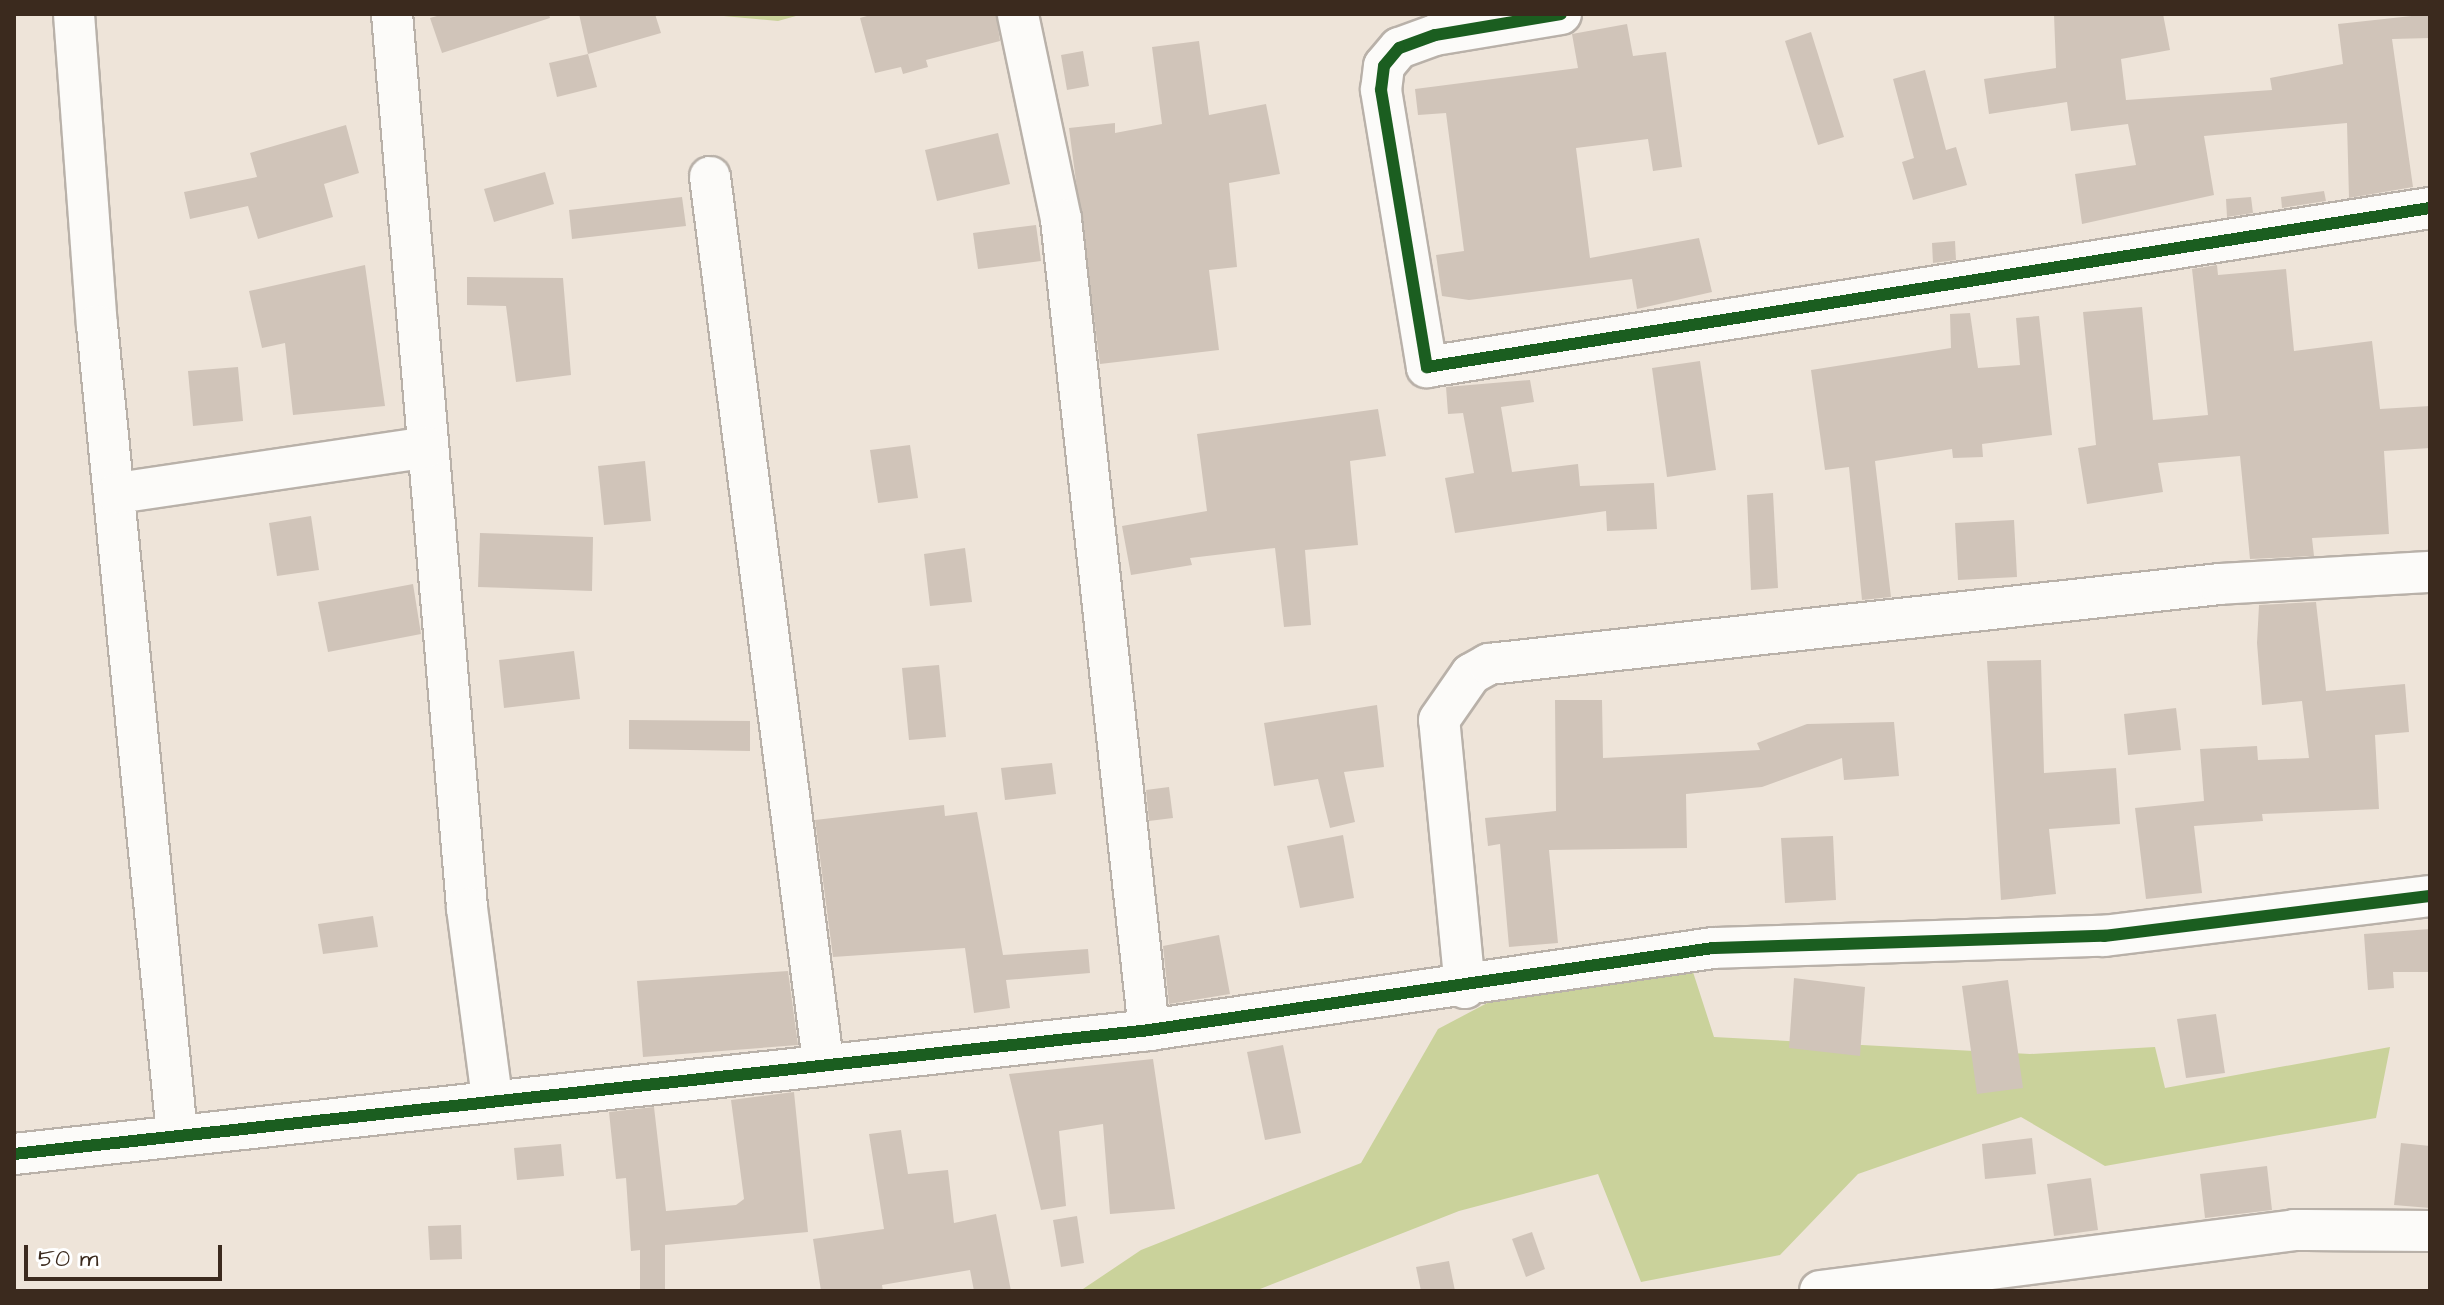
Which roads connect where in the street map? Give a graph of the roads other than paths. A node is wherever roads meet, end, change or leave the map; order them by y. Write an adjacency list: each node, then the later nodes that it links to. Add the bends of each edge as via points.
1 (74, 14): 8 (street)
2 (392, 14): 7 (street)
3 (1561, 14): 6 (street, via 1435,35 1399,48 1384,66 1381,90 1427,367)
4 (1018, 15): 12 (street, via 1061,219)
5 (710, 177): 13 (street)
6 (2430, 208)
7 (427, 447): 8 (street); 14 (street, via 467,908)
8 (117, 493): 15 (street)
9 (2430, 572): 11 (street, via 2219,584 1489,664 1452,694 1439,720)
10 (2430, 896): 11 (street, via 2104,936 1713,948)
11 (1465, 988): 12 (street)
12 (1149, 1030): 13 (street)
13 (823, 1062): 14 (street)
14 (492, 1099): 15 (street)
15 (177, 1134): 16 (street)
16 (14, 1154)
17 (2430, 1231): 18 (street, via 2294,1230)
18 (1820, 1291)

